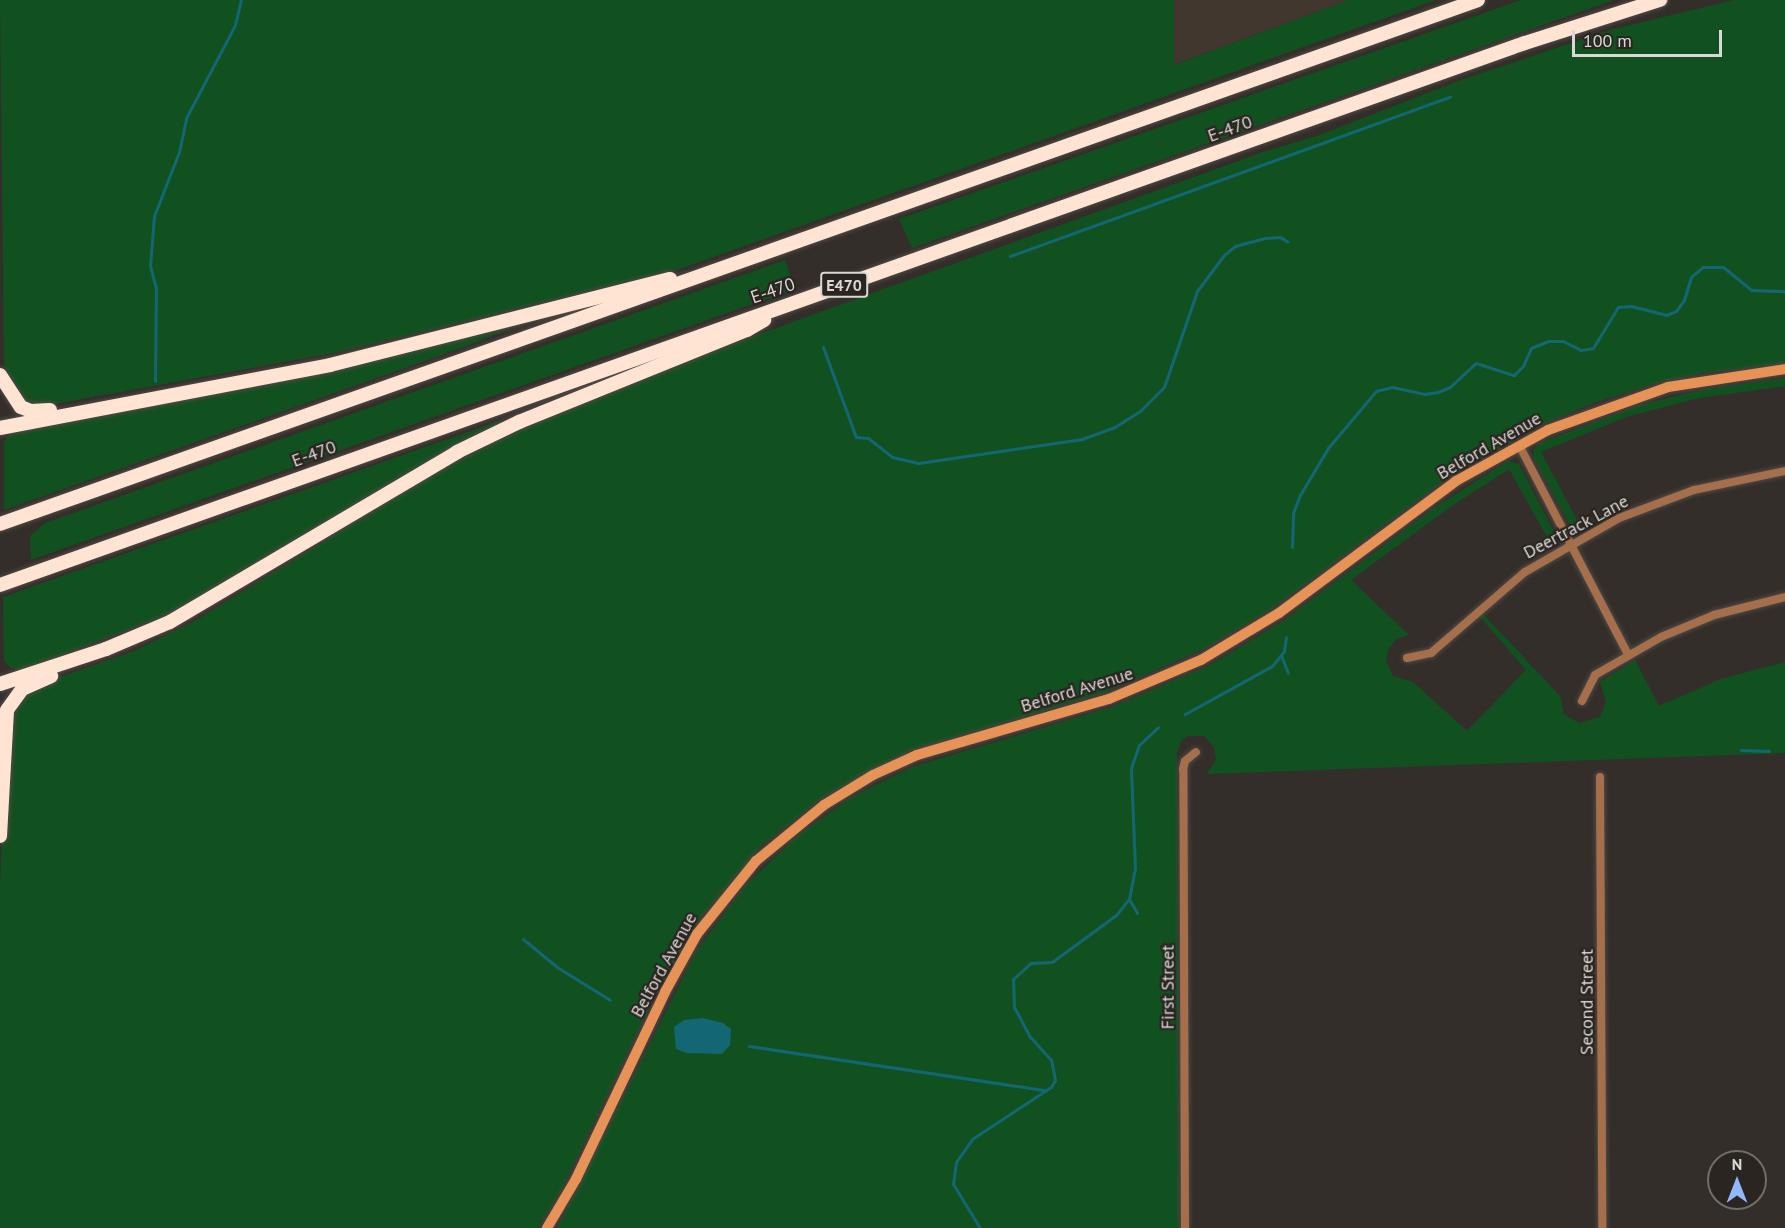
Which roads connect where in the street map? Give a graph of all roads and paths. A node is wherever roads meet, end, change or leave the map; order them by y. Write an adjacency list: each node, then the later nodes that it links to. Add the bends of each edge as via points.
1 (1478, 0): 3 (highway)
2 (1660, 0): 4 (highway, E-470 / E470, via 1525,43)
3 (734, 264): 7 (highway, via 330,364); 11 (highway)
4 (787, 306): 13 (highway, E-470 / E470); 15 (highway, via 747,330 528,418 465,448 189,613)
5 (1785, 369): 9 (main road, Belford Avenue, via 1659,390 1592,411)
6 (0, 375): 7 (highway, via 12,398 28,410 72,406)
7 (90, 410): 8 (highway)
8 (0, 428)
9 (1519, 445): 12 (street); 23 (main road, Belford Avenue, via 1449,487 1270,619 1201,660 1109,699 908,759 854,786 795,826 741,878 691,943 576,1179)
10 (1785, 471): 12 (street, Deertrack Lane, via 1729,481 1664,500)
11 (0, 524)
12 (1570, 543): 16 (street); 17 (street, Deertrack Lane, via 1501,590 1431,653)
13 (0, 585)
14 (1785, 597): 16 (street, via 1703,619)
15 (106, 649): 18 (highway); 22 (highway, via 76,668 28,685 9,706 4,722)
16 (1628, 654): 19 (street, via 1591,678)
17 (1407, 658)
18 (0, 684)
19 (1582, 701)
20 (1196, 752): 24 (street, First Street, via 1186,759 1183,769)
21 (1600, 777): 25 (street, Second Street)
22 (0, 836)
23 (547, 1228)
24 (1185, 1228)
25 (1602, 1228)

